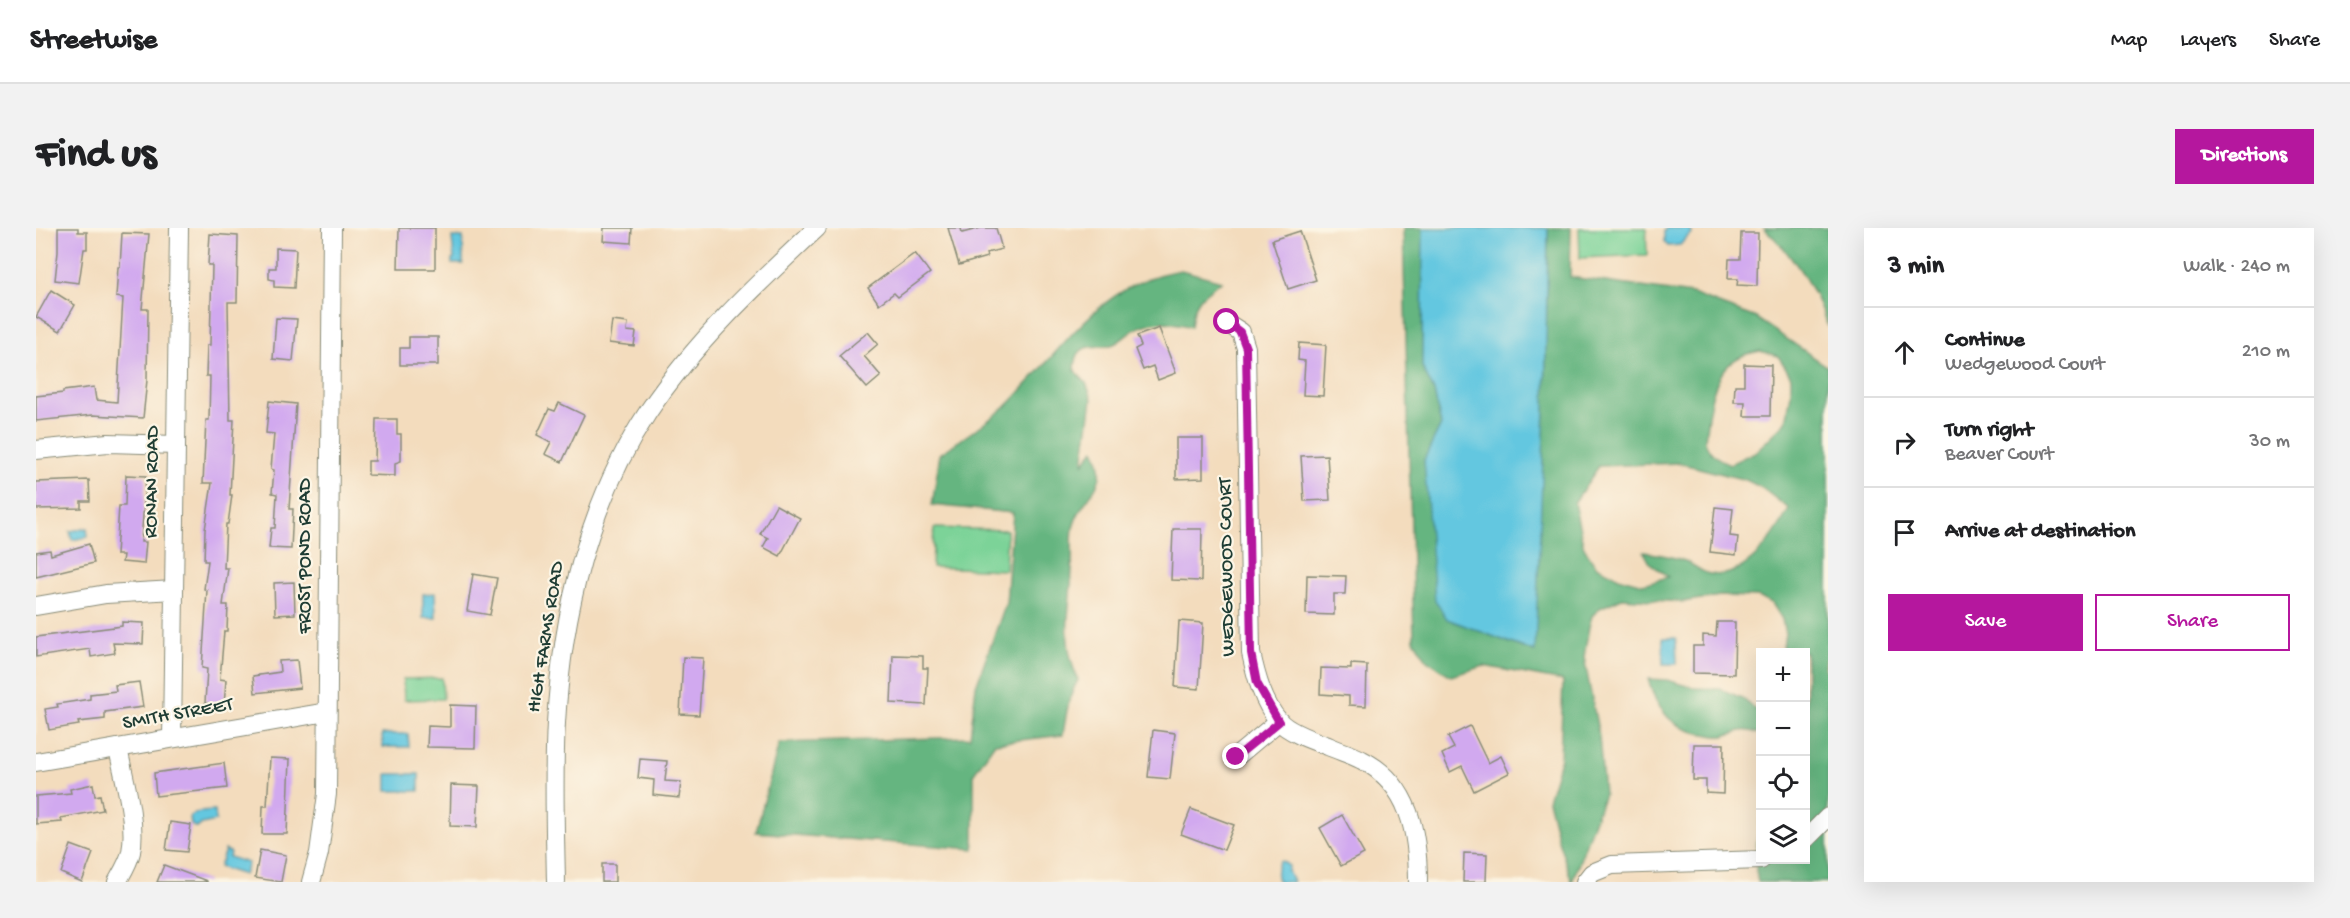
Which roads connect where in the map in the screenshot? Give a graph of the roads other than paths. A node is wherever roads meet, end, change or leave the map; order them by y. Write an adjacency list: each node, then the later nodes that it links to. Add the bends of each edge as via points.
1 (179, 228): 5 (street, RONAN ROAD)
2 (332, 228): 9 (street, FROST POND ROAD)
3 (817, 228): 20 (street, HIGH FARMS ROAD, via 713,328 673,378 630,442 606,492 578,571 566,636 556,721)
4 (1227, 322): 10 (street, WEDGEWOOD COURT, via 1240,332 1246,348 1251,653 1257,683)
5 (176, 445): 6 (street, via 108,443); 7 (street, RONAN ROAD)
6 (36, 450)
7 (174, 591): 8 (street, via 106,594); 11 (street, RONAN ROAD)
8 (36, 606)
9 (327, 712): 11 (street, SMITH STREET); 19 (street, FROST POND ROAD, via 327,794 319,853)
10 (1279, 722): 13 (street); 21 (street, via 1308,739 1362,760 1380,771 1397,790 1414,827)
11 (172, 738): 12 (street, SMITH STREET)
12 (118, 748): 14 (street, SMITH STREET); 18 (street, via 132,842)
13 (1236, 757)
14 (36, 762)
15 (1828, 817): 16 (street)
16 (1810, 835)
17 (1756, 860): 22 (street, via 1612,865 1592,873)
18 (117, 882)
19 (310, 882)
20 (556, 882)
21 (1418, 882)
22 (1585, 882)

